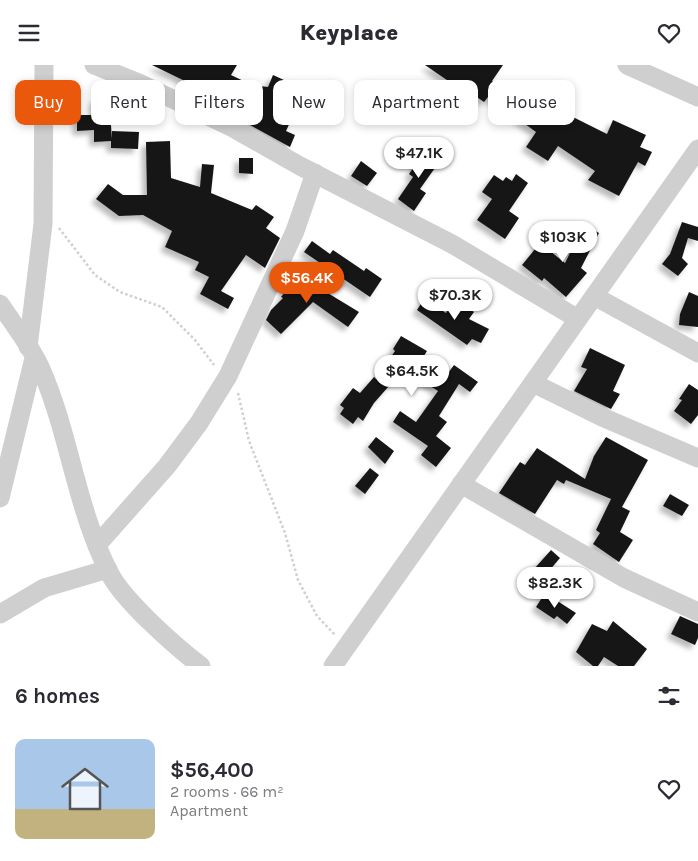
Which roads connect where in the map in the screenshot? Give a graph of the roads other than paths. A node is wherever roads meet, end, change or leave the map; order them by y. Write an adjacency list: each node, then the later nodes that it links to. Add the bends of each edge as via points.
1 (44, 65): 10 (street, via 43,207)
2 (94, 65): 6 (street, via 232,128)
3 (627, 65): 4 (street)
4 (698, 97)
5 (698, 149): 7 (street)
6 (315, 173): 9 (street, via 452,244); 16 (street, via 295,231 227,378 167,466)
7 (594, 296): 9 (street); 11 (street)
8 (0, 304): 10 (street)
9 (578, 319): 12 (street)
10 (31, 352): 15 (street); 16 (street, via 62,429 86,520)
11 (698, 353)
12 (533, 383): 13 (street); 14 (street)
13 (698, 458)
14 (462, 484): 18 (street, via 624,578); 21 (street)
15 (0, 498)
16 (97, 545): 17 (street)
17 (108, 569): 19 (street, via 44,588); 20 (street, via 140,611)
18 (694, 605)
19 (3, 610)
20 (201, 666)
21 (333, 666)

